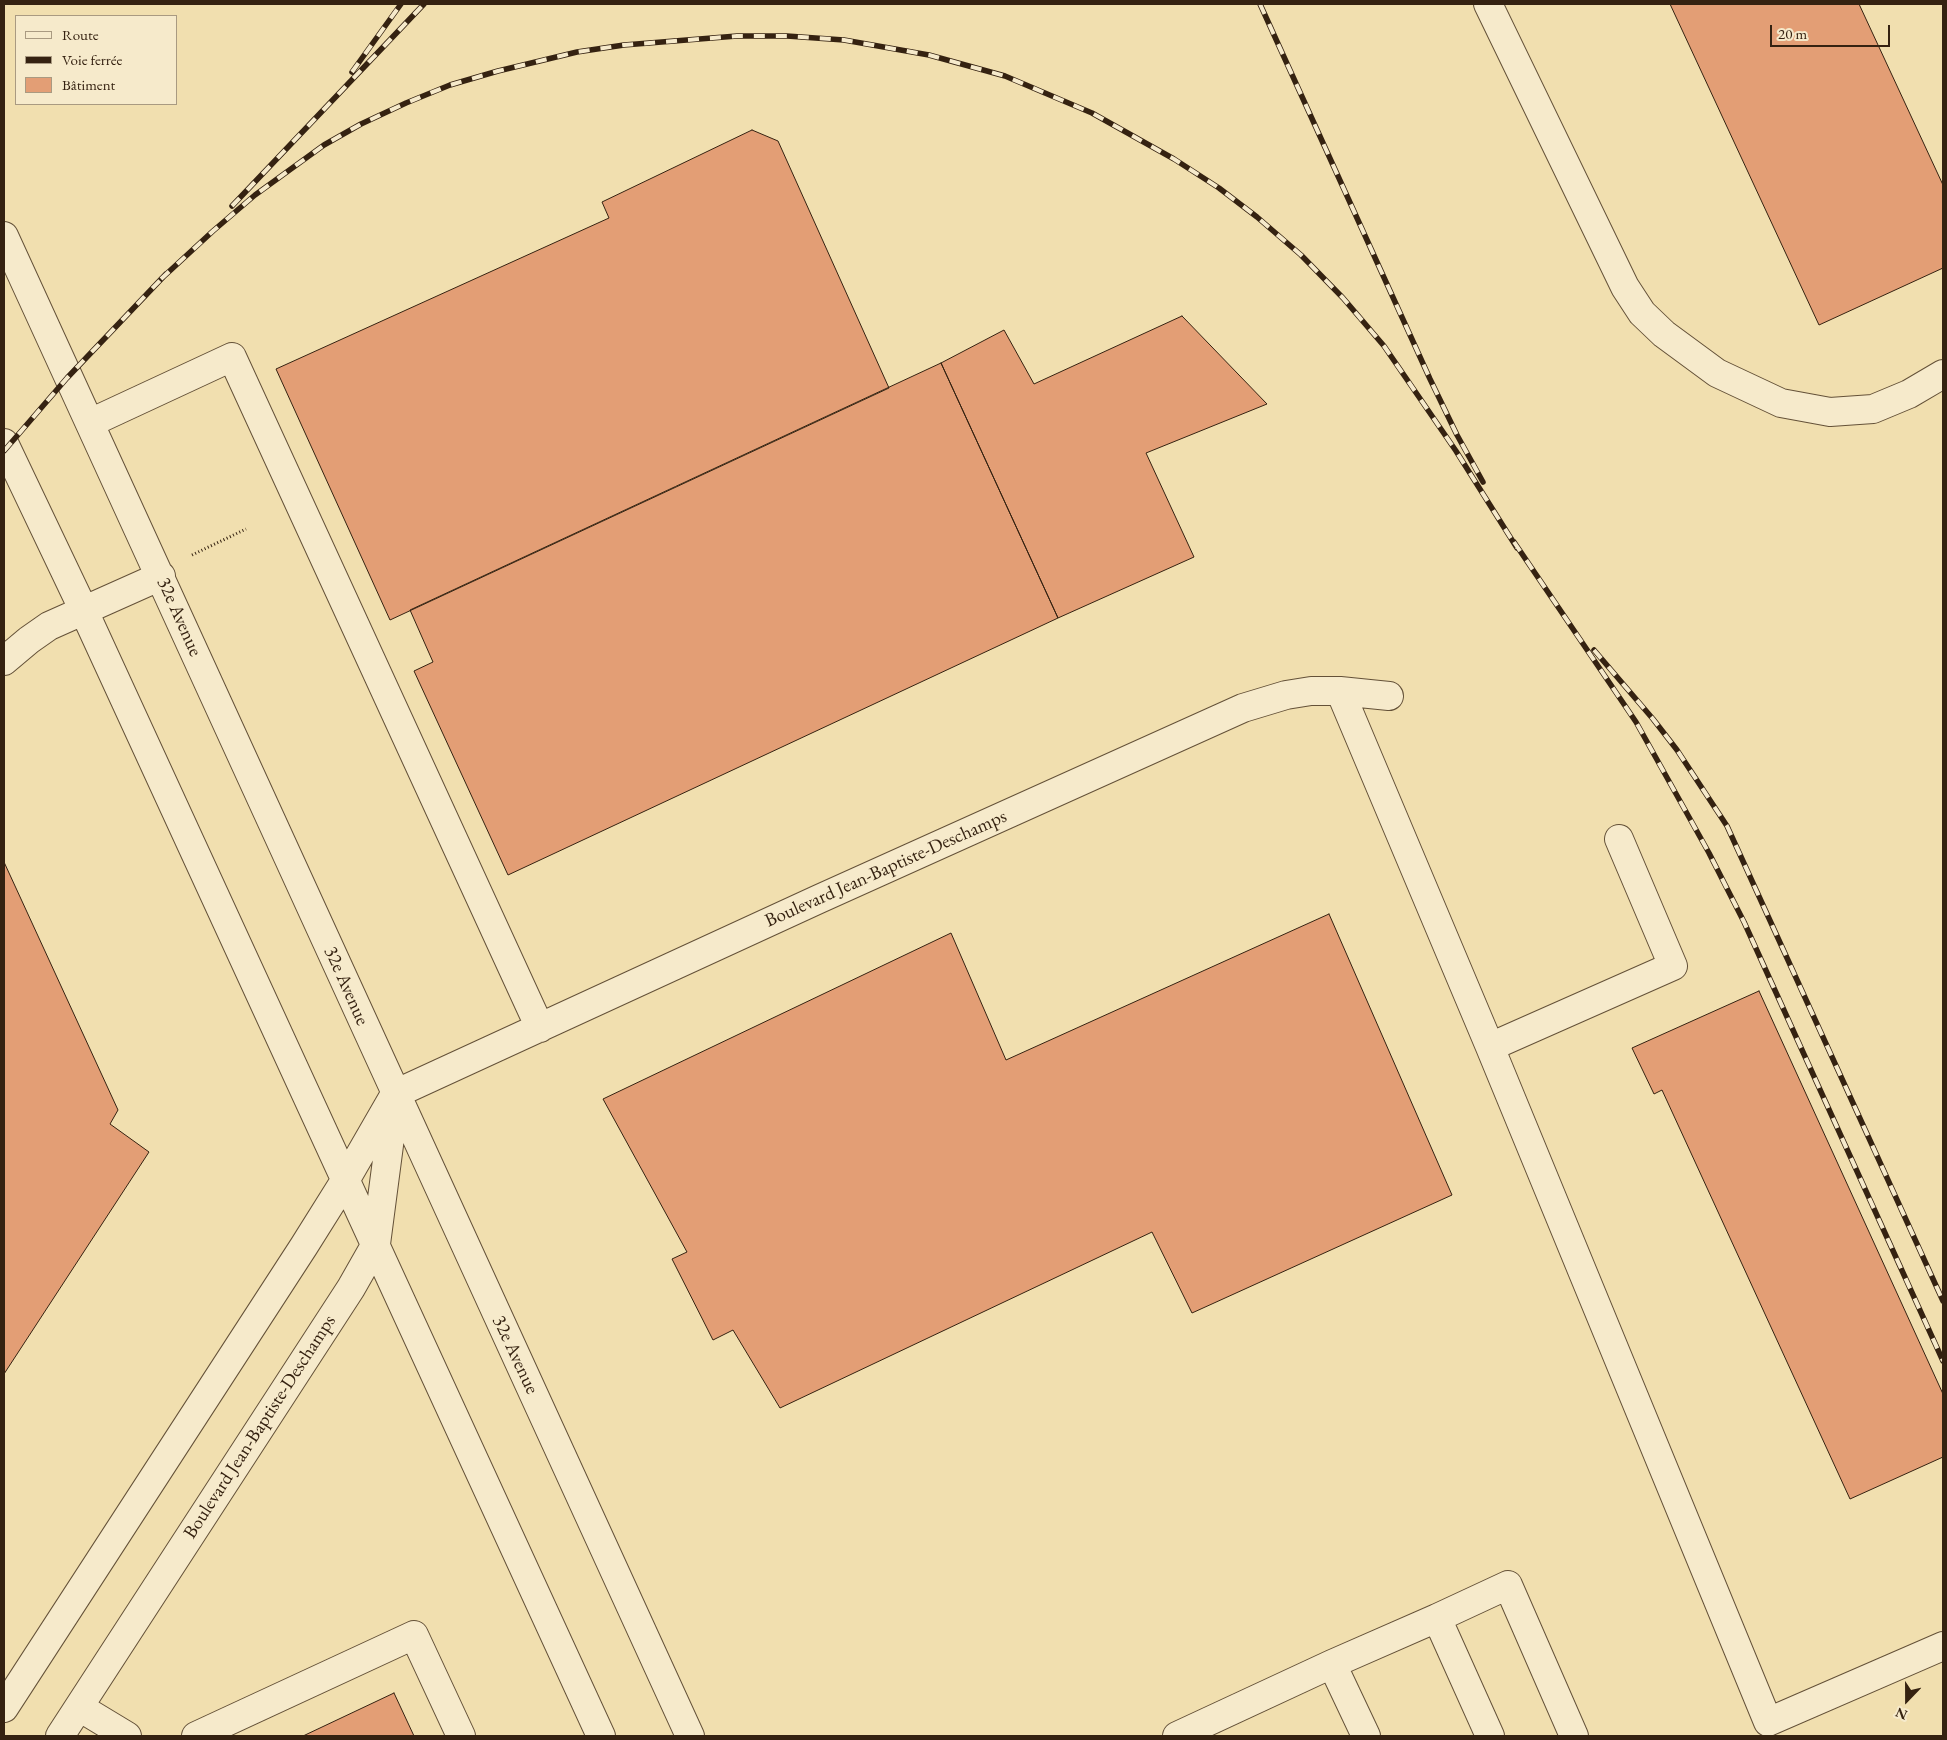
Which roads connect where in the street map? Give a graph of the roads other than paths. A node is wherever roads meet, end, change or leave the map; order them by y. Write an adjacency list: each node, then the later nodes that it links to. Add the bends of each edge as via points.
1 (1488, 4): 3 (street, via 1626,287 1642,313 1664,334 1717,373 1781,403 1830,412 1873,409 1909,394)
2 (4, 236): 4 (street, 32e Avenue)
3 (1943, 374)
4 (90, 423): 6 (street, 32e Avenue); 12 (street, via 232,357)
5 (4, 442): 7 (street)
6 (160, 576): 7 (street); 14 (street, 32e Avenue)
7 (84, 610): 8 (street, via 49,626); 15 (street)
8 (4, 661)
9 (1340, 691): 10 (street, Boulevard Jean-Baptiste-Deschamps); 12 (street, Boulevard Jean-Baptiste-Deschamps, via 1286,695 1243,708); 13 (street)
10 (1389, 696)
11 (1619, 839): 13 (street, via 1673,966)
12 (540, 1028): 14 (street, Boulevard Jean-Baptiste-Deschamps)
13 (1490, 1047): 18 (street, via 1768,1722)
14 (395, 1094): 15 (street); 16 (street, Boulevard Jean-Baptiste-Deschamps); 27 (street, 32e Avenue)
15 (346, 1180): 16 (street); 21 (street)
16 (376, 1244): 20 (street, Boulevard Jean-Baptiste-Deschamps, via 351,1288); 26 (street)
17 (1437, 1618): 19 (street); 30 (street); 31 (street, via 1508,1585)
18 (1943, 1646)
19 (1332, 1664): 28 (street); 29 (street)
20 (79, 1707): 22 (street, Boulevard Jean-Baptiste-Deschamps); 23 (street)
21 (4, 1708)
22 (60, 1736)
23 (127, 1736)
24 (196, 1736): 25 (street, via 414,1635)
25 (461, 1736)
26 (602, 1736)
27 (690, 1736)
28 (1177, 1736)
29 (1366, 1736)
30 (1490, 1736)
31 (1574, 1736)

